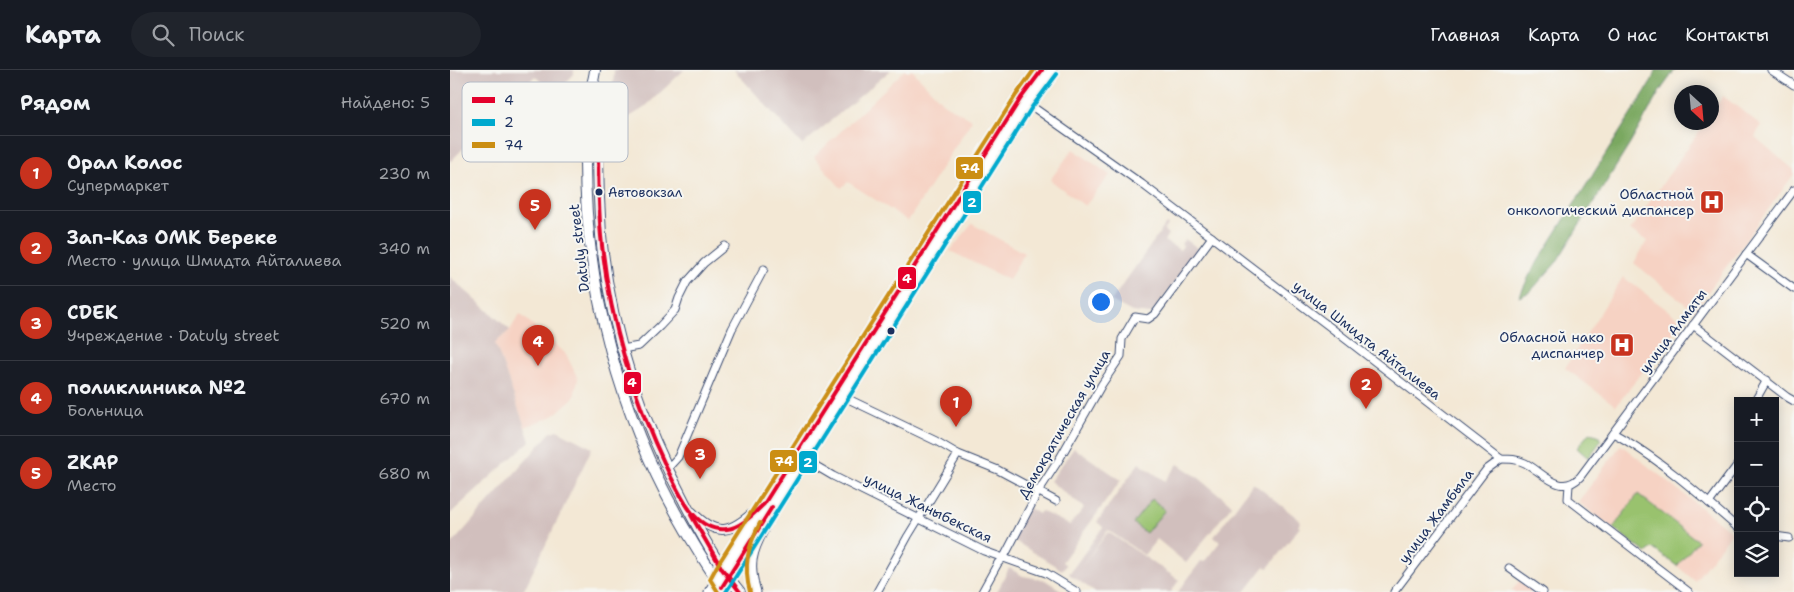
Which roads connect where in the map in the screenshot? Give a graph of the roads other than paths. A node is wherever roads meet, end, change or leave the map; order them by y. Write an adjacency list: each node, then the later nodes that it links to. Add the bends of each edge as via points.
1 (595, 70): 5 (highway, Datuly street)
2 (1042, 70): 7 (main road)
3 (1052, 70): 7 (main road)
4 (1771, 70): 6 (street)
5 (594, 82)
6 (1794, 85)
7 (1024, 101): 11 (street, улица Шмидта Айталиева); 19 (main road); 24 (main road)
8 (586, 162): 35 (highway, Datuly street, via 588,233 605,328 638,434)
9 (598, 162): 17 (highway, Datuly street, via 602,237)
10 (1794, 190): 13 (street, улица Алматы)
11 (1212, 237): 25 (street, улица Шмидта Айталиева); 29 (street, Демократическая улица, via 1155,314 1148,319 1135,317 1122,339 1121,356)
12 (725, 246): 17 (street, via 687,282 675,310 660,326 639,346)
13 (1746, 254): 15 (street); 16 (street, улица Алматы)
14 (764, 269): 26 (street, via 732,329 678,457)
15 (1794, 289)
16 (1693, 325): 18 (street); 22 (street, улица Алматы)
17 (622, 349): 26 (highway, Datuly street, via 630,378)
18 (1767, 380): 20 (street); 21 (street)
19 (842, 396): 23 (street); 24 (main road)
20 (1756, 397)
21 (1793, 399)
22 (1613, 433): 28 (street, улица Алматы, via 1580,477); 32 (street, via 1632,443)
23 (958, 454): 29 (street, via 998,470); 36 (street)
24 (799, 456): 30 (main road); 33 (main road); 36 (street, улица Жаныбекская)
25 (1501, 459): 28 (street, улица Шмидта Айталиева, via 1517,460 1554,483); 50 (street, улица Жамбыла, via 1486,470)
26 (667, 469): 34 (highway, Datuly street)
27 (1734, 470): 32 (street)
28 (1569, 484): 52 (street, via 1568,499)
29 (1038, 492): 31 (street); 40 (street, Демократическая улица)
30 (776, 501): 42 (main road); 46 (main road, via 752,554 751,569)
31 (1056, 501)
32 (1710, 503): 37 (street)
33 (764, 504): 34 (main road, via 741,524 724,529 706,525); 42 (main road)
34 (686, 506): 35 (highway); 42 (highway, Datuly street)
35 (676, 512): 43 (highway, Datuly street)
36 (919, 518): 40 (street, улица Жаныбекская, via 984,551); 47 (street)
37 (1734, 524)
38 (1779, 537): 39 (street)
39 (1789, 538)
40 (1004, 557): 48 (street, Демократическая улица); 49 (street, улица Жаныбекская, via 1046,573)
41 (1509, 568): 51 (street)
42 (725, 573): 43 (main road); 45 (highway, Datuly street)
43 (721, 587): 44 (main road)
44 (709, 592)
45 (740, 592)
46 (756, 592)
47 (877, 592)
48 (982, 592)
49 (1077, 592)
50 (1394, 592)
51 (1543, 592)
52 (1690, 592)

